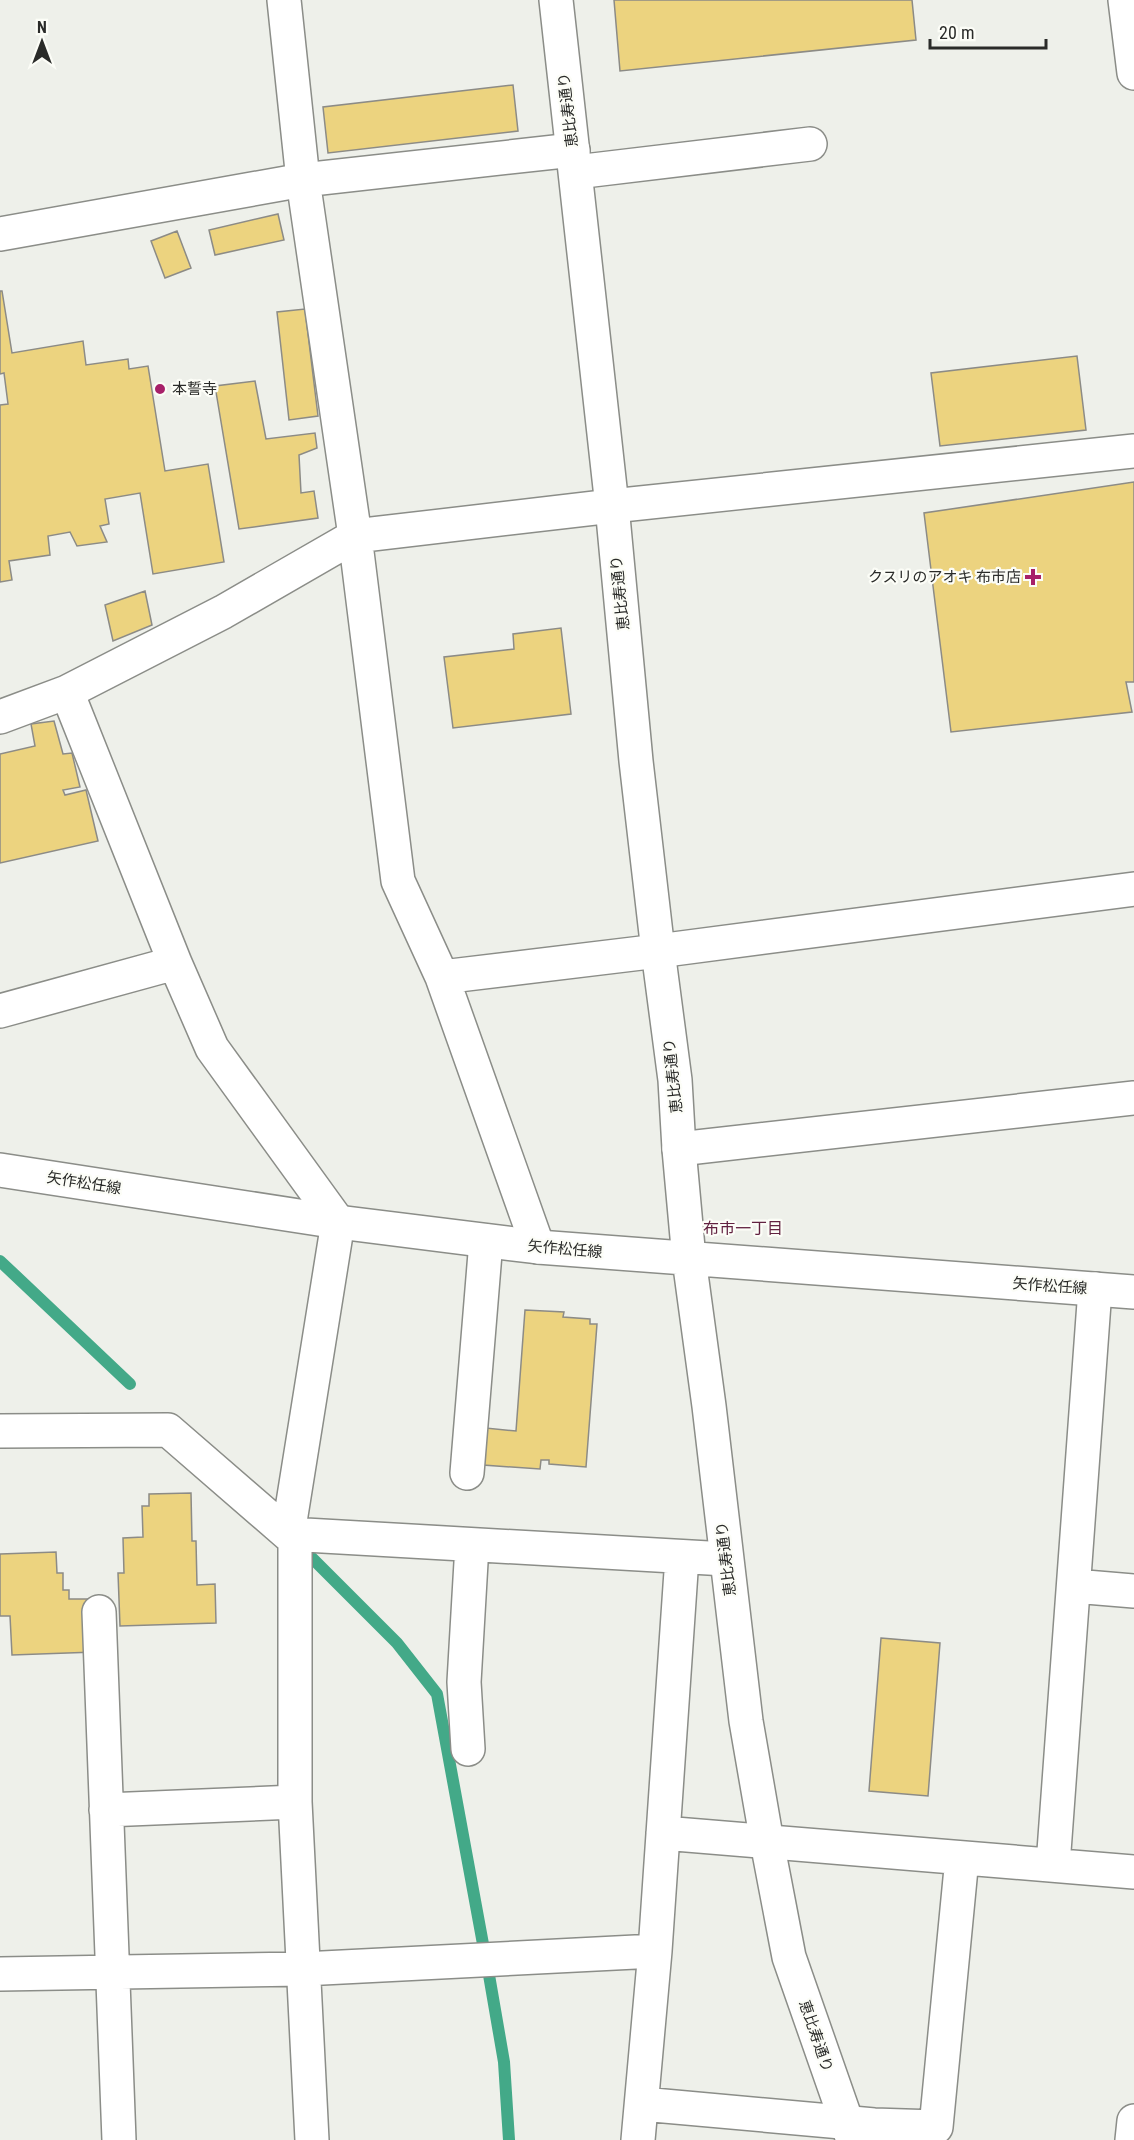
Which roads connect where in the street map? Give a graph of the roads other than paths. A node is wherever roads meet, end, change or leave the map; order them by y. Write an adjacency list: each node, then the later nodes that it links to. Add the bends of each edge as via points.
1 (284, 0): 7 (street)
2 (556, 0): 6 (street, 恵比寿通り)
3 (1125, 0): 4 (street)
4 (1134, 73)
5 (810, 144): 6 (street)
6 (574, 161): 7 (street); 10 (street, 恵比寿通り)
7 (303, 180): 8 (street); 11 (street)
8 (0, 234)
9 (1134, 451): 10 (street)
10 (612, 506): 11 (street); 15 (street, 恵比寿通り)
11 (355, 536): 12 (street, via 223,612); 17 (street, via 398,881)
12 (67, 692): 13 (street); 16 (street)
13 (0, 717)
14 (1134, 889): 15 (street)
15 (658, 951): 17 (street); 20 (street, 恵比寿通り, via 675,1080)
16 (175, 963): 18 (street); 22 (street, via 212,1048)
17 (442, 977): 24 (street)
18 (0, 1011)
19 (1134, 1098): 20 (street)
20 (679, 1149): 25 (street, 恵比寿通り)
21 (0, 1170): 22 (street, 矢作松任線)
22 (338, 1222): 23 (street, 矢作松任線); 30 (street)
23 (486, 1241): 24 (street, 矢作松任線); 29 (street)
24 (538, 1247): 25 (street, 矢作松任線)
25 (689, 1260): 26 (street, 矢作松任線); 33 (street, 恵比寿通り)
26 (1095, 1289): 27 (street, 矢作松任線); 34 (street)
27 (1134, 1292)
28 (0, 1431): 30 (street, via 168,1430)
29 (466, 1473)
30 (288, 1534): 31 (street); 38 (street, via 295,1539)
31 (472, 1545): 32 (street); 37 (street, via 464,1682)
32 (682, 1557): 33 (street); 40 (street)
33 (726, 1559): 41 (street, 恵比寿通り, via 746,1721)
34 (1074, 1586): 35 (street); 43 (street)
35 (1134, 1591)
36 (99, 1611): 39 (street)
37 (468, 1749)
38 (295, 1802): 39 (street); 46 (street)
39 (106, 1810): 47 (street)
40 (663, 1833): 41 (street); 45 (street)
41 (767, 1842): 42 (street); 51 (street, 恵比寿通り, via 789,1957)
42 (962, 1858): 43 (street); 51 (street, via 936,2127 874,2125)
43 (1053, 1865): 44 (street)
44 (1134, 1872)
45 (655, 1952): 46 (street); 49 (street)
46 (303, 1969): 47 (street); 53 (street)
47 (112, 1972): 48 (street); 52 (street)
48 (0, 1974)
49 (642, 2104): 51 (street); 54 (street)
50 (1134, 2121): 55 (street)
51 (850, 2131)
52 (119, 2140)
53 (312, 2140)
54 (638, 2140)
55 (1132, 2140)

